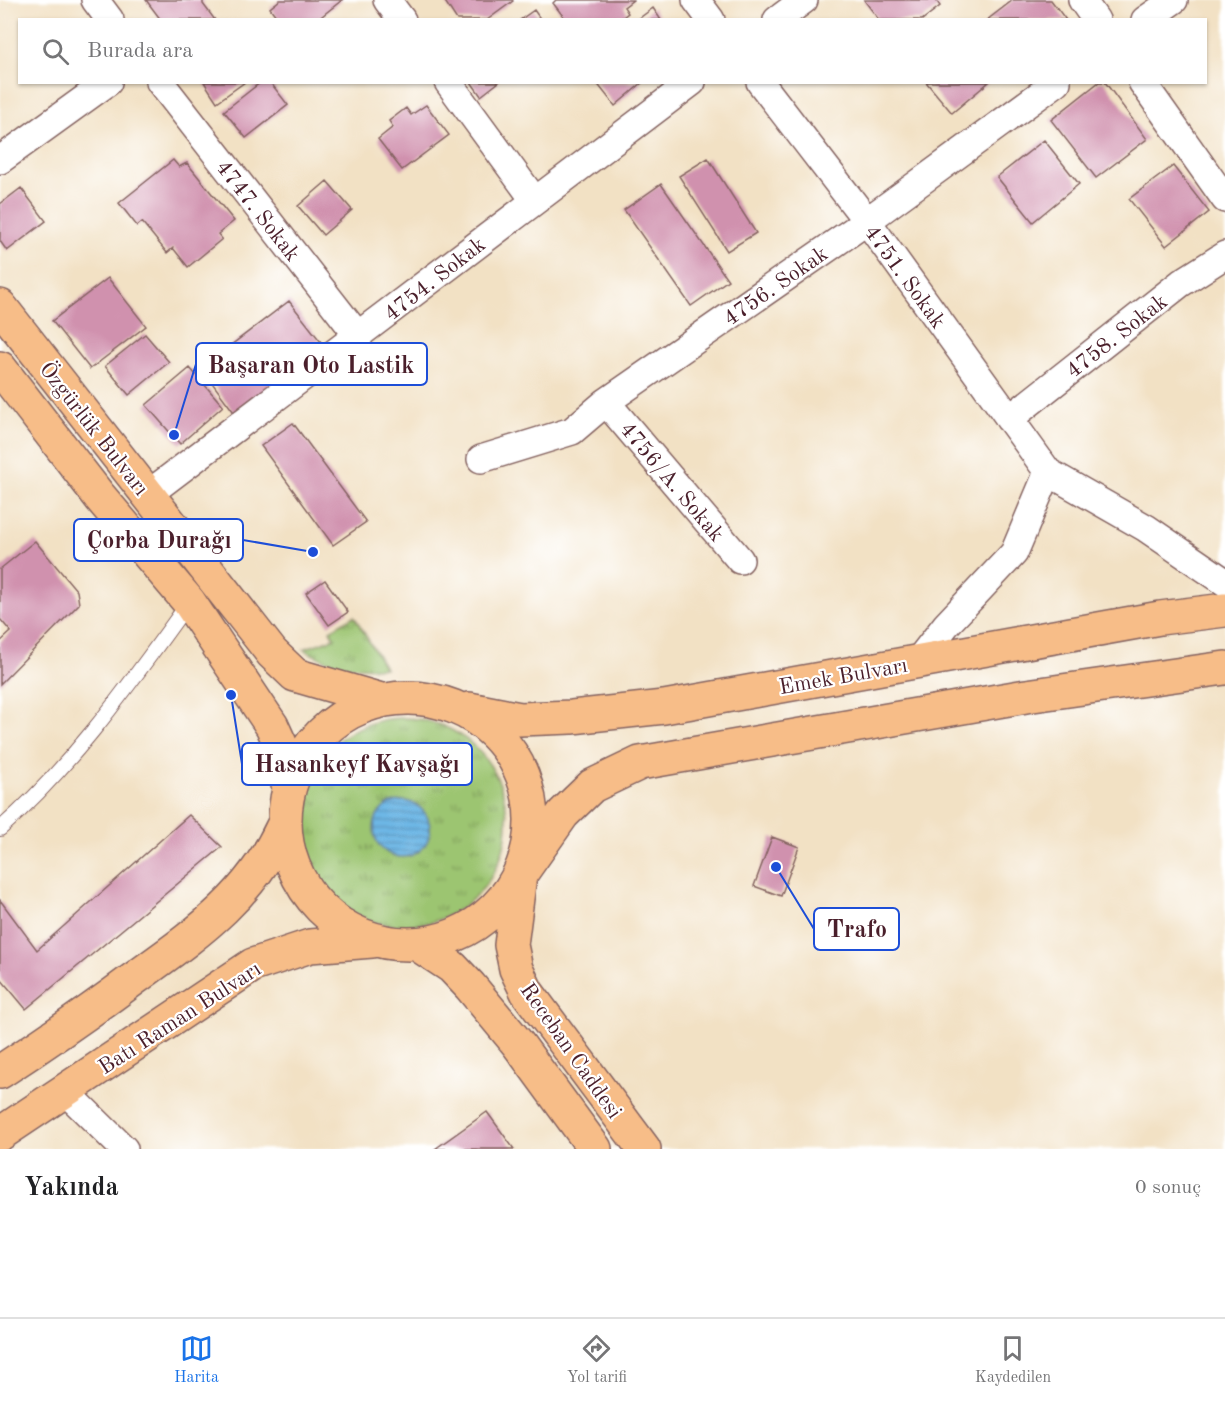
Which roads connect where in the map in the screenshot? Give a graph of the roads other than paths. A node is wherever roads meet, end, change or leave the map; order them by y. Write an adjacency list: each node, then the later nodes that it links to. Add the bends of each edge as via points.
1 (95, 0): 7 (street)
2 (387, 0): 8 (street)
3 (696, 0): 9 (street)
4 (804, 0): 10 (street)
5 (1082, 0): 11 (street)
6 (1174, 0): 12 (street)
7 (108, 18)
8 (400, 18)
9 (710, 18)
10 (780, 18)
11 (1095, 18)
12 (1148, 18)
13 (105, 84): 20 (street)
14 (162, 84): 26 (street, 4747. Sokak)
15 (449, 84): 22 (street)
16 (689, 84): 22 (street, 4754. Sokak)
17 (762, 84): 23 (street, 4751. Sokak)
18 (1054, 84): 23 (street, 4756. Sokak)
19 (1143, 84): 21 (street)
20 (0, 160)
21 (1225, 199)
22 (535, 201): 26 (street, 4754. Sokak)
23 (867, 221): 28 (street, 4756. Sokak); 29 (street, 4751. Sokak)
24 (1225, 255): 29 (street, 4758. Sokak, via 1181,283)
25 (0, 306): 32 (main road, Özgürlük Bulvarı)
26 (358, 337): 32 (street, 4754. Sokak)
27 (0, 368): 35 (main road, via 100,497)
28 (606, 402): 30 (street, 4756. Sokak, via 572,432); 33 (street, 4756/A. Sokak)
29 (1009, 419): 31 (street, 4751. Sokak)
30 (481, 459)
31 (1048, 472): 34 (street, via 1146,528); 37 (street, via 1014,554 946,625)
32 (147, 495): 39 (main road, Özgürlük Bulvarı, via 272,653 295,675)
33 (740, 560)
34 (1225, 582)
35 (189, 602): 41 (main road, via 272,726 282,748); 43 (lane, via 111,710 34,799)
36 (1225, 610): 37 (main road, Emek Bulvarı)
37 (918, 661): 40 (main road, Emek Bulvarı, via 664,707 572,717 520,719)
38 (1225, 668): 44 (main road, via 1026,696 640,763 592,786 563,814)
39 (378, 699): 40 (main road, via 422,697); 41 (main road, via 339,717 308,746)
40 (460, 708): 44 (main road, via 493,730 517,761 530,798 531,838)
41 (288, 784): 42 (main road)
42 (283, 826): 45 (main road, via 291,864 310,898 339,924); 47 (main road, via 272,851 212,922)
43 (0, 829)
44 (520, 875): 46 (main road, via 494,910 459,934); 52 (main road, Receban Caddesi, via 511,945 527,992)
45 (374, 940): 46 (main road); 48 (main road, Batı Raman Bulvarı, via 310,946 253,965)
46 (417, 944): 51 (main road, Receban Caddesi, via 452,967 470,986)
47 (0, 1072)
48 (65, 1091): 49 (main road, Batı Raman Bulvarı); 50 (street)
49 (0, 1134)
50 (124, 1149)
51 (595, 1149)
52 (644, 1149)

